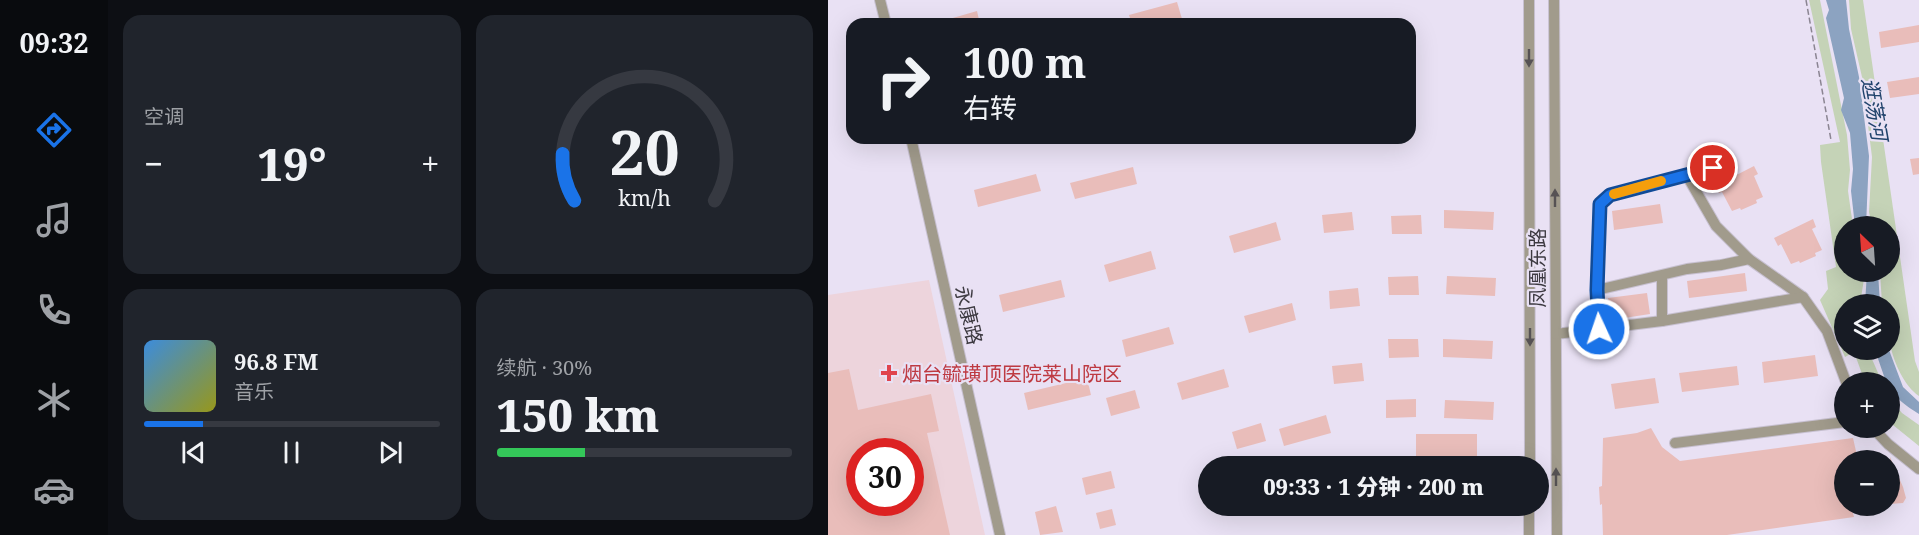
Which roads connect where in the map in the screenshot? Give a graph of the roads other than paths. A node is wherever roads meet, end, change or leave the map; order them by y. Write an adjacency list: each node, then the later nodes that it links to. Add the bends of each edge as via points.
1 (880, 0): 4 (street)
2 (1529, 0): 19 (street, 凤凰东路, one-way to 19)
3 (1554, 0): 14 (street, 凤凰东路, one-way to 3)
4 (884, 18)
5 (912, 144): 22 (street, 永康路)
6 (1713, 168): 7 (street)
7 (1686, 174): 8 (street, via 1716,226); 10 (street, via 1610,195 1600,204)
8 (1749, 259): 9 (street); 11 (street)
9 (1662, 276): 10 (street); 12 (street)
10 (1597, 290): 13 (street)
11 (1803, 297): 12 (street); 15 (street, via 1827,331)
12 (1662, 321): 13 (street)
13 (1599, 329): 14 (street)
14 (1556, 334): 24 (street, 凤凰东路, one-way to 14)
15 (1841, 372)
16 (1834, 423): 18 (street)
17 (1882, 438): 20 (street)
18 (1675, 443)
19 (1530, 456)
20 (1919, 469)
21 (1529, 516): 23 (street)
22 (1000, 535)
23 (1529, 535)
24 (1557, 535)

